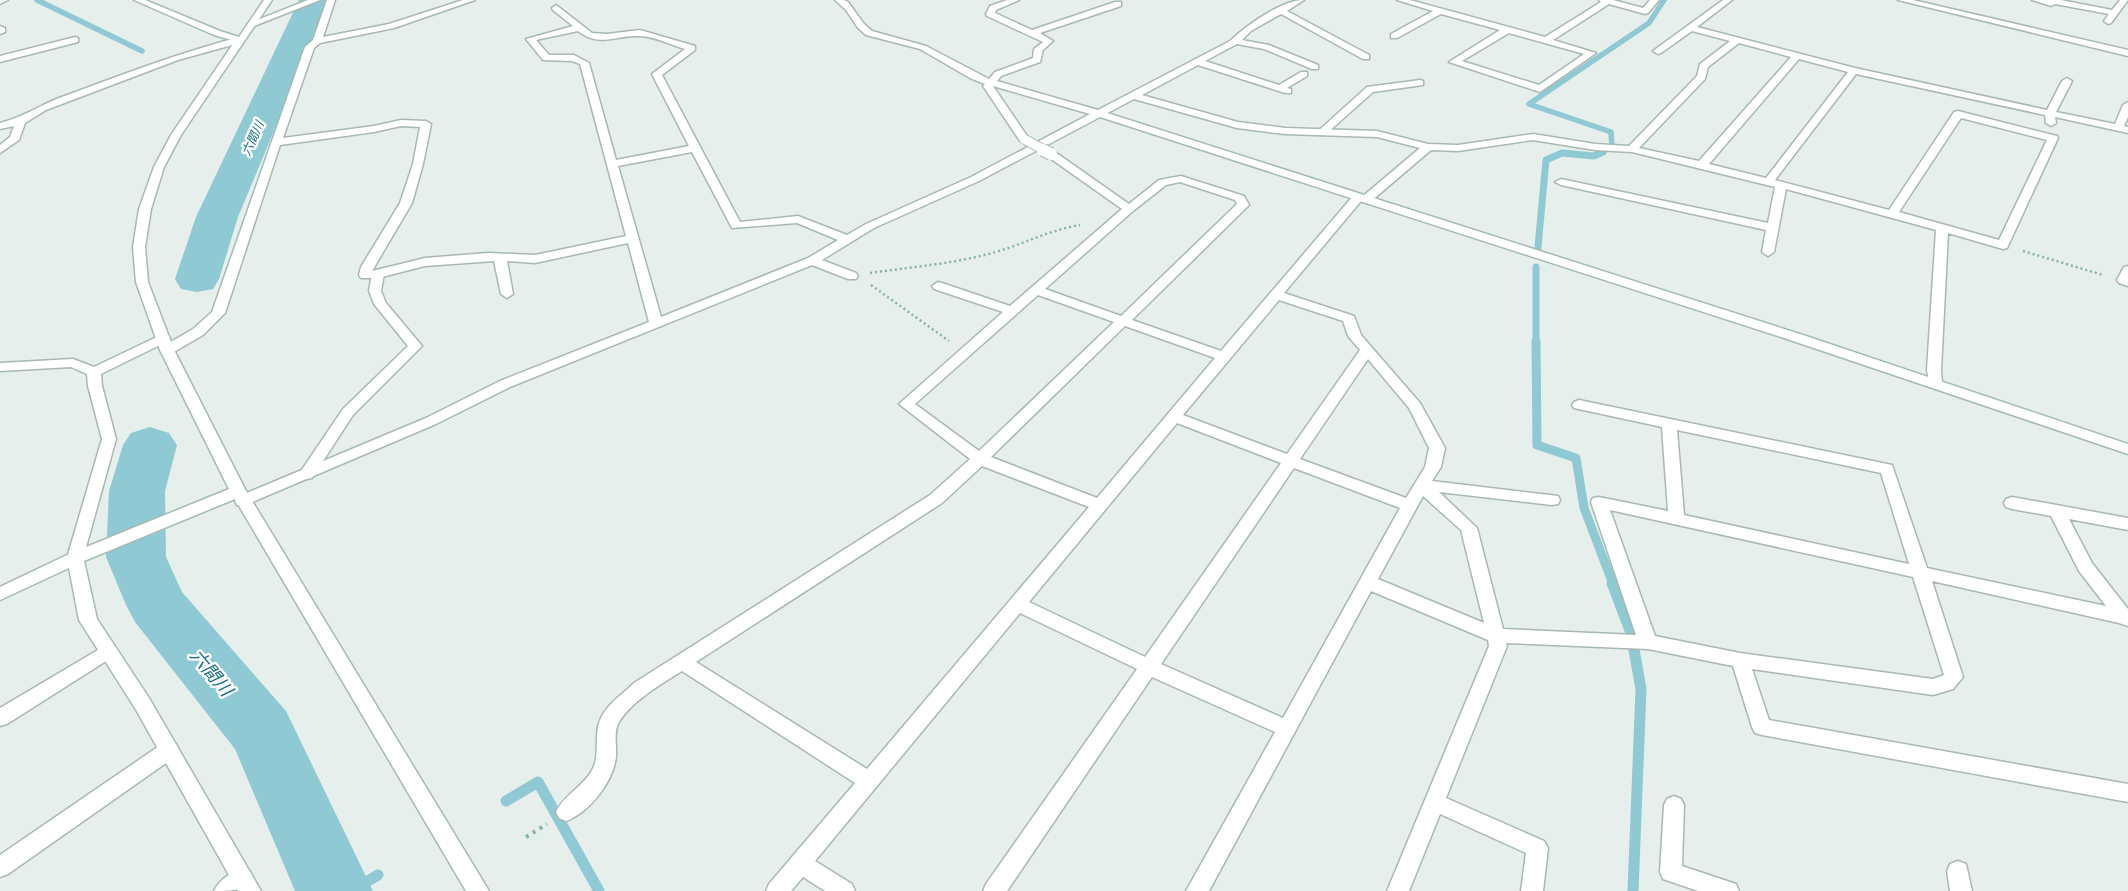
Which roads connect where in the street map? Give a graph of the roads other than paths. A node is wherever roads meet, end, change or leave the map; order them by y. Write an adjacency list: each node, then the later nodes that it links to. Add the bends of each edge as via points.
1 (138, 0): 33 (street)
2 (268, 0): 26 (street)
3 (316, 0): 26 (street)
4 (331, 0): 36 (street)
5 (471, 0): 36 (street, via 391,26)
6 (839, 0): 48 (street, via 852,10 860,26 870,34 914,43 968,74)
7 (1015, 0): 30 (street, via 993,8 990,14)
8 (1101, 0): 30 (street, via 1118,4)
9 (1300, 0): 21 (street)
10 (1401, 0): 20 (street)
11 (1444, 0): 20 (street)
12 (1655, 0): 17 (street, via 1645,11)
13 (1728, 0): 28 (street)
14 (1902, 0): 39 (street)
15 (2036, 0): 18 (street)
16 (2124, 0): 24 (street)
17 (1605, 1): 34 (street)
18 (2053, 1): 23 (street); 24 (street)
19 (556, 8): 27 (street)
20 (1430, 8): 22 (street)
21 (1281, 10): 37 (street, via 1248,29); 40 (street)
22 (1440, 11): 29 (street); 31 (street)
23 (2044, 11)
24 (2114, 13): 25 (street)
25 (2107, 22)
26 (251, 24): 33 (street)
27 (578, 28): 61 (street, via 590,36 640,33 692,48 657,74); 64 (street, via 530,39 546,58 574,58 584,63)
28 (1692, 28): 35 (street); 38 (street)
29 (1507, 30): 34 (street); 34 (street, via 1454,62 1540,89 1590,53)
30 (1032, 33): 48 (street, via 1049,41 1039,49 1037,60 998,74)
31 (1394, 36)
32 (75, 40): 42 (street)
33 (240, 40): 54 (street, via 175,58 42,108); 88 (street, via 176,136 159,167 146,209 139,247 142,282)
34 (1545, 40)
35 (1736, 40): 41 (street); 62 (street, via 1703,66 1702,77)
36 (317, 41): 59 (street, via 310,47)
37 (1235, 41): 43 (street); 44 (street, via 1266,47)
38 (1658, 51)
39 (2128, 53)
40 (1366, 57)
41 (1796, 57): 45 (street); 65 (street)
42 (0, 59)
43 (1198, 62): 46 (street, via 1284,90); 50 (street)
44 (1315, 67)
45 (1854, 71): 53 (street); 66 (street)
46 (1304, 74)
47 (2067, 81): 53 (street)
48 (990, 82): 52 (street); 70 (street, bridge, via 988,86 1024,139)
49 (1420, 83): 57 (street, via 1370,89)
50 (1134, 96): 52 (street); 57 (street, via 1237,125)
51 (2128, 105): 56 (street)
52 (1101, 114): 69 (street); 75 (street, via 975,179 870,226)
53 (2050, 114): 56 (street); 58 (street)
54 (20, 121): 55 (street); 63 (street, via 14,138)
55 (0, 126)
56 (2123, 129)
57 (1322, 132): 60 (street, via 1377,134)
58 (2053, 138): 71 (street, via 1958,114); 73 (street, via 2003,245)
59 (276, 142): 79 (street, via 401,123 426,124 406,203 365,275); 88 (street, via 218,313 198,332)
60 (1428, 147): 62 (street, via 1458,148 1533,137); 69 (street)
61 (696, 148): 64 (street); 75 (street, via 736,226 798,219)
62 (1632, 149): 65 (street)
63 (0, 150)
64 (611, 164): 74 (street)
65 (1702, 165): 66 (street)
66 (1769, 181): 68 (street)
67 (1561, 182): 72 (street)
68 (1781, 184): 71 (street); 72 (street)
69 (1362, 199): 84 (street); 93 (street)
70 (1130, 208): 82 (street); 86 (street, via 1163,182 1181,179 1240,198 1243,205)
71 (1893, 213): 73 (street)
72 (1773, 228): 76 (street)
73 (1942, 228): 93 (street)
74 (632, 238): 77 (street, via 535,259); 87 (street)
75 (848, 240): 78 (street)
76 (1768, 252)
77 (500, 258): 79 (street, via 425,262); 83 (street)
78 (812, 260): 80 (street); 87 (street)
79 (378, 274): 100 (street, via 375,291 380,304 415,346 348,412)
80 (852, 276)
81 (938, 286): 85 (street)
82 (1036, 290): 85 (street); 86 (street)
83 (507, 294)
84 (1276, 295): 89 (street, via 1349,319 1355,336); 90 (street)
85 (1012, 311): 98 (street, via 906,404)
86 (1122, 321): 90 (street); 98 (street)
87 (656, 324): 100 (street, via 504,384 431,421)
88 (165, 344): 92 (street); 102 (street)
89 (1367, 350): 99 (street); 101 (street, via 1415,406 1437,448 1433,467)
90 (1224, 357): 95 (street)
91 (0, 367): 92 (street, via 73,363)
92 (94, 372): 110 (street, via 109,439)
93 (1935, 383): 97 (street)
94 (1579, 405): 96 (street)
95 (1174, 417): 99 (street); 105 (street)
96 (1669, 424): 108 (street); 111 (street, via 1887,469)
97 (2128, 449)
98 (980, 459): 105 (street); 120 (street, via 936,499)
99 (1290, 461): 106 (street); 121 (street)
100 (307, 474): 102 (street)
101 (1421, 485): 103 (street); 106 (street); 116 (street, via 1469,528)
102 (241, 496): 110 (street, via 166,520); 134 (street)
103 (1552, 500)
104 (2012, 504): 107 (street)
105 (1100, 505): 114 (street)
106 (1410, 506): 112 (street)
107 (2058, 513): 109 (street); 115 (street, via 2085,567)
108 (1676, 518): 111 (street); 117 (street, via 1599,502)
109 (2128, 524)
110 (75, 558): 113 (street); 118 (street, via 88,620)
111 (1919, 572): 115 (street); 119 (street, via 1954,676 1946,684 1933,687)
112 (1367, 582): 116 (street); 123 (street)
113 (0, 594)
114 (1017, 604): 121 (street); 125 (street)
115 (2126, 619)
116 (1496, 636): 117 (street); 127 (street, via 1498,646)
117 (1636, 642): 119 (street)
118 (108, 651): 122 (street); 124 (street)
119 (1740, 660): 126 (street, via 1762,726)
120 (682, 662): 125 (street); 129 (street, via 641,688 610,721 605,763 584,796)
121 (1149, 666): 123 (street); 137 (street)
122 (0, 718)
123 (1286, 728): 138 (street)
124 (169, 750): 131 (street); 132 (street)
125 (869, 781): 130 (street)
126 (2128, 793)
127 (1434, 802): 139 (street); 140 (street, via 1537,848)
128 (1674, 806): 141 (street, via 1671,872)
129 (566, 812)
130 (800, 863): 135 (street); 136 (street)
131 (0, 867)
132 (246, 884): 133 (street)
133 (226, 891)
134 (478, 891)
135 (777, 891)
136 (844, 891)
137 (994, 891)
138 (1197, 891)
139 (1398, 891)
140 (1532, 891)
141 (1728, 891)

